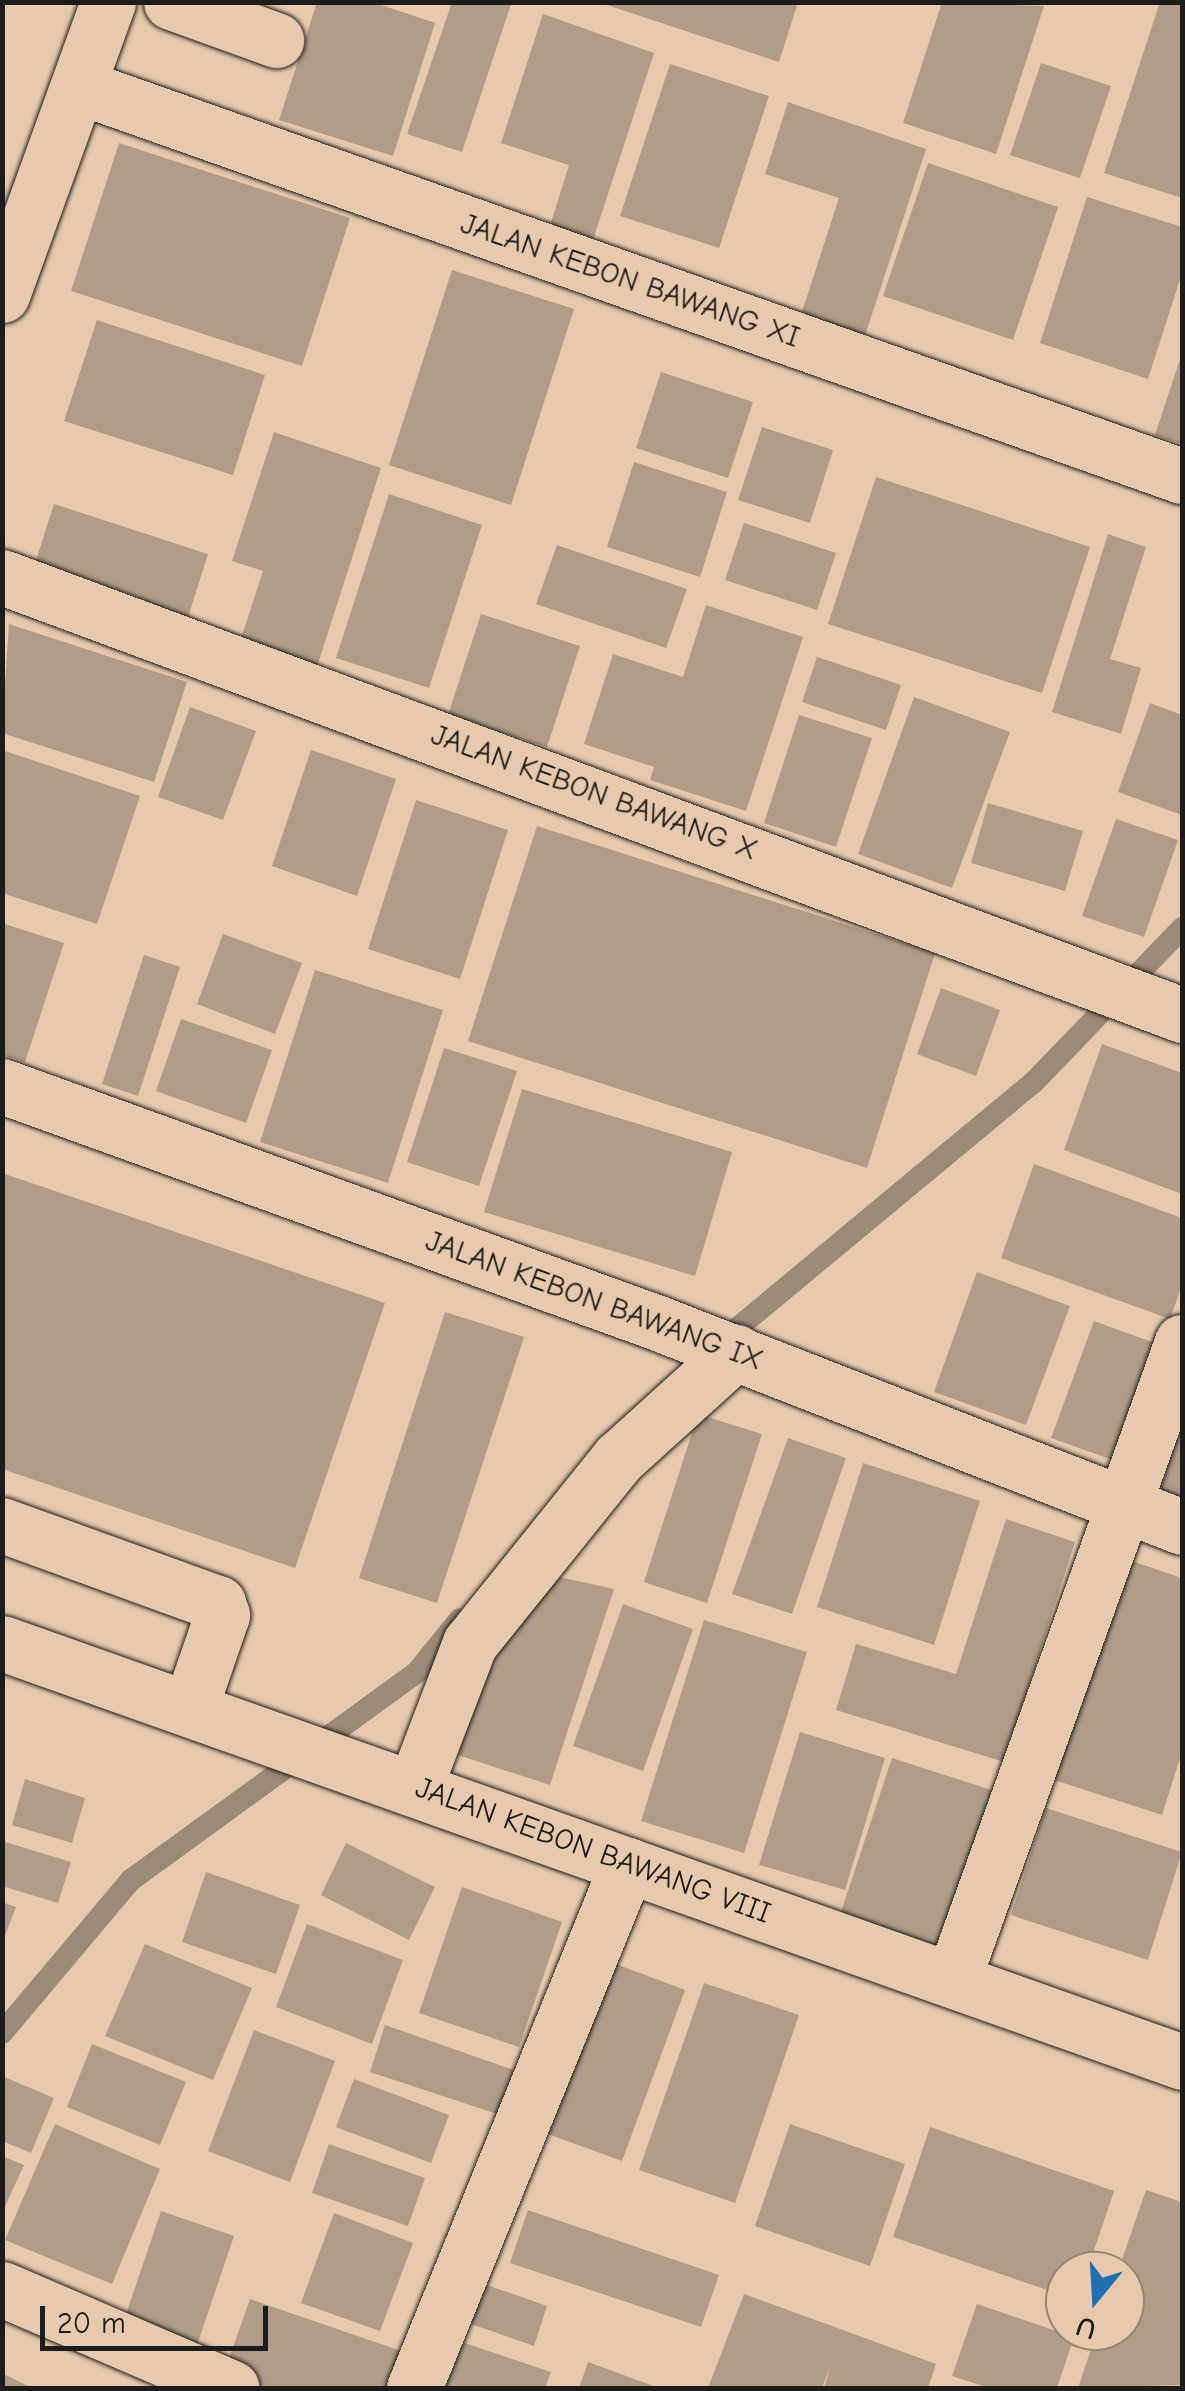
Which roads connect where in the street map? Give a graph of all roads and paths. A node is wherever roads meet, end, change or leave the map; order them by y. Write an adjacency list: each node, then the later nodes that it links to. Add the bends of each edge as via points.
1 (108, 2): 4 (street)
2 (171, 2): 3 (street)
3 (276, 40)
4 (78, 86): 5 (street); 7 (street, JALAN KEBON BAWANG XI)
5 (19, 193): 6 (street)
6 (2, 295)
7 (1182, 476)
8 (2, 577): 9 (street, JALAN KEBON BAWANG X, via 1050,960)
9 (1182, 1015)
10 (2, 1086): 12 (street, JALAN KEBON BAWANG IX)
11 (1182, 1342): 13 (street)
12 (734, 1352): 13 (street, JALAN KEBON BAWANG IX); 18 (street, via 619,1458 470,1643)
13 (1120, 1503): 15 (street, JALAN KEBON BAWANG IX); 20 (street)
14 (2, 1524): 17 (street, via 218,1604)
15 (1182, 1527)
16 (2, 1643): 17 (street, JALAN KEBON BAWANG VIII)
17 (213, 1716): 18 (street, JALAN KEBON BAWANG VIII)
18 (399, 1780): 19 (street, JALAN KEBON BAWANG VIII)
19 (627, 1866): 20 (street, JALAN KEBON BAWANG VIII); 24 (street)
20 (953, 1979): 21 (street, JALAN KEBON BAWANG VIII)
21 (1182, 2062)
22 (2, 2289): 23 (street)
23 (232, 2388)
24 (414, 2388)

